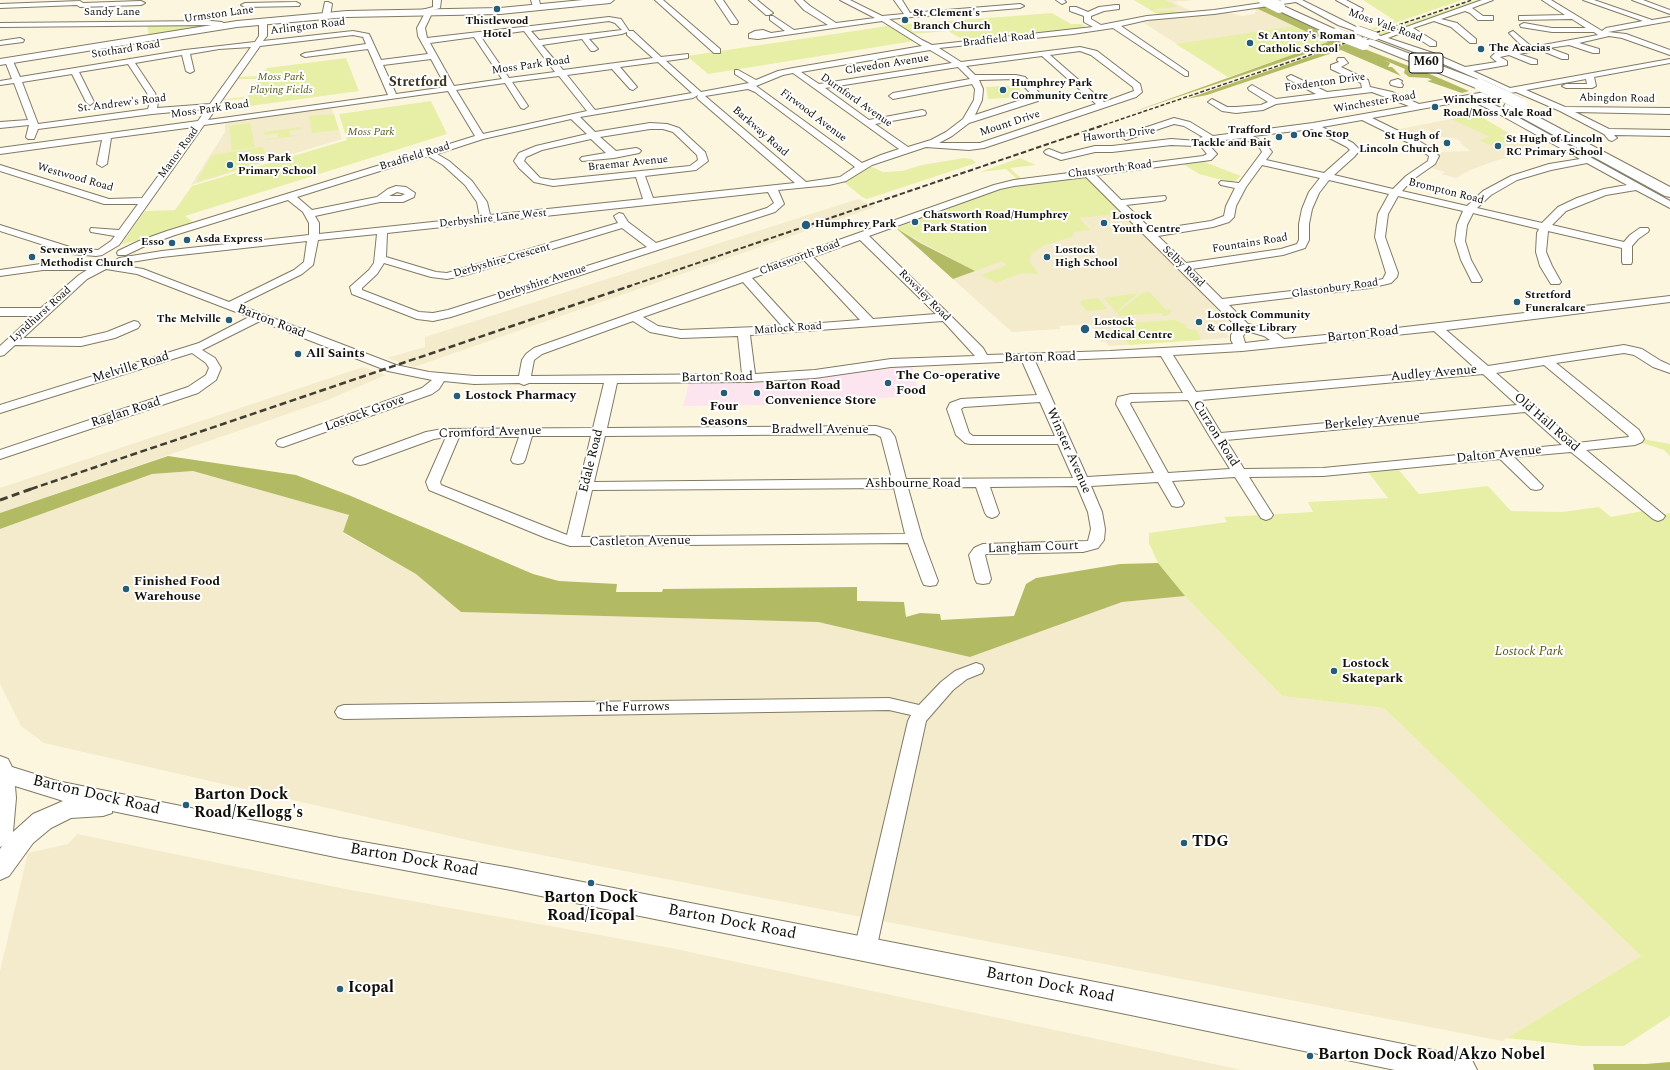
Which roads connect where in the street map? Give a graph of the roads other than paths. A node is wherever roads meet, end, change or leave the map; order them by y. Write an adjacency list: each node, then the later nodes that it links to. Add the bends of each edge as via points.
1 (437, 0): 33 (street, via 436,8)
2 (610, 0): 17 (main road, Urmston Lane)
3 (659, 0): 81 (street)
4 (718, 0): 45 (street)
5 (753, 0): 58 (street)
6 (799, 0): 51 (street)
7 (844, 0): 39 (street)
8 (898, 0): 35 (street)
9 (1008, 0): 35 (street, via 1017,6 960,8)
10 (1241, 0): 27 (street)
11 (1265, 0): 20 (highway, M60, bridge)
12 (1340, 0): 31 (street)
13 (1489, 0): 29 (street)
14 (1546, 0): 38 (street)
15 (1587, 0): 46 (street)
16 (1636, 0): 32 (street)
17 (587, 1): 24 (main road, Urmston Lane)
18 (80, 2): 19 (street); 26 (street); 48 (street, via 68,15)
19 (141, 3)
20 (1288, 3): 27 (street, Bradfield Road); 67 (street, Moss Vale Road, bridge, via 1358,30); 67 (highway, M60, bridge, via 1342,33)
21 (274, 4): 22 (street); 25 (street); 44 (street, Manor Road)
22 (296, 4)
23 (328, 4): 37 (street)
24 (536, 4): 34 (main road, Urmston Lane)
25 (245, 5)
26 (0, 6)
27 (1252, 6): 52 (street, Bradfield Road, via 1147,18)
28 (1116, 7): 36 (street)
29 (1465, 8): 40 (street, via 1481,18); 41 (street)
30 (1073, 9): 36 (street)
31 (1359, 9)
32 (1670, 12)
33 (412, 13): 34 (main road, Urmston Lane); 37 (main road, Urmston Lane)
34 (428, 13): 69 (street, via 421,28)
35 (908, 15): 39 (street)
36 (1088, 15): 55 (street, via 1087,20)
37 (326, 16): 44 (main road, Urmston Lane)
38 (1575, 17): 61 (street); 61 (street, via 1523,21 1552,30)
39 (881, 18): 51 (street); 78 (street)
40 (1490, 18)
41 (1434, 19): 56 (street); 68 (street, via 1454,25)
42 (1670, 19): 43 (street)
43 (1662, 20): 46 (street); 47 (street)
44 (266, 21): 50 (main road, Urmston Lane); 73 (street, Manor Road, via 264,33)
45 (734, 22)
46 (1652, 22): 53 (street)
47 (1670, 23)
48 (52, 24): 49 (street, Sandy Lane); 50 (street, Sandy Lane, via 211,23)
49 (0, 25)
50 (223, 26): 94 (main road, Urmston Lane)
51 (835, 26): 58 (street)
52 (1114, 26): 55 (street, Bradfield Road); 106 (street)
53 (1623, 27): 59 (street); 61 (street)
54 (525, 28): 57 (street, Barkway Road, via 611,19 618,21); 62 (street, Barkway Road); 72 (street)
55 (1100, 28): 78 (street, Bradfield Road)
56 (1407, 28): 67 (street); 74 (street)
57 (626, 32): 64 (street); 91 (street, Barkway Road)
58 (792, 32): 63 (street)
59 (1638, 32)
60 (1513, 33): 80 (street, via 1527,47)
61 (1598, 33): 70 (street); 75 (street); 84 (street, via 1623,36)
62 (476, 35): 69 (street, Barkway Road); 110 (street)
63 (770, 35)
64 (584, 37): 72 (street); 79 (street)
65 (1557, 37): 70 (street)
66 (20, 40): 71 (street)
67 (1373, 40): 102 (street, Moss Vale Road, via 1419,51); 119 (highway, M60)
68 (1473, 41)
69 (425, 42): 88 (street)
70 (1572, 42): 80 (street); 82 (street)
71 (0, 43)
72 (536, 43): 105 (street)
73 (256, 44): 77 (street, Arlington Road, via 353,33 364,35); 83 (street, Stothard Road); 130 (street, Manor Road)
74 (1433, 44)
75 (1619, 44)
76 (1495, 45): 87 (street)
77 (370, 46): 86 (street); 96 (street, Arlington Road)
78 (932, 47): 98 (street); 101 (street, Bradfield Road)
79 (594, 49)
80 (1537, 49): 87 (street); 90 (street)
81 (716, 51)
82 (1596, 51)
83 (185, 52): 92 (street, Stothard Road); 103 (street)
84 (1670, 52)
85 (1043, 53): 98 (street, Mount Drive); 128 (street); 128 (street, Mount Drive, via 1091,51 1138,88 1138,92 1133,95)
86 (305, 54)
87 (1507, 54): 95 (street); 102 (street, via 1495,57 1502,63)
88 (433, 56): 96 (street); 118 (street)
89 (685, 56): 91 (street, Moss Park Road)
90 (1565, 57)
91 (660, 60): 99 (street, Moss Park Road); 121 (street, Barkway Road)
92 (130, 61): 100 (street, Stothard Road); 134 (street, via 151,93 154,102)
93 (1670, 61): 120 (street, Winchester Road, via 1590,76 1593,85 1590,87 1541,85)
94 (5, 62): 108 (street)
95 (1534, 62)
96 (378, 63): 124 (street, Arlington Road)
97 (1346, 63): 114 (street, via 1329,66)
98 (960, 64): 109 (street); 116 (street, Clevedon Avenue)
99 (615, 66): 105 (street, Moss Park Road); 115 (street)
100 (74, 70): 108 (street, Stothard Road); 125 (street)
101 (793, 70): 113 (street, Bradfield Road); 116 (street, Durnford Avenue)
102 (1464, 70): 120 (street, Moss Vale Road)
103 (190, 71)
104 (738, 72): 113 (street, Firwood Avenue)
105 (560, 74): 110 (street, Moss Park Road); 136 (street)
106 (1185, 74)
107 (1297, 79): 122 (street)
108 (17, 80): 111 (street, Stothard Road); 143 (street)
109 (974, 80): 123 (street); 140 (street, via 978,89 978,100); 140 (street, via 1016,77 1022,79 1038,96)
110 (507, 81): 118 (street, Moss Park Road); 131 (street)
111 (0, 83)
112 (1392, 83): 114 (street)
113 (751, 84): 121 (street, Bradfield Road); 168 (street, Firwood Avenue)
114 (1365, 85): 122 (street, Foxdenton Drive); 132 (street, Foxdenton Drive)
115 (633, 87)
116 (818, 87): 142 (street, Durnford Avenue)
117 (1253, 88): 126 (street)
118 (451, 89): 124 (street, Moss Park Road); 150 (street)
119 (1474, 90): 120 (street, Winchester Road); 129 (highway, M60); 132 (street, Winchester Road); 162 (street, via 1487,104)
120 (1513, 90): 133 (street, Moss Vale Road)
121 (699, 95): 136 (street, Bradfield Road); 174 (street, Barkway Road)
122 (1325, 95): 126 (street, Foxdenton Drive)
123 (893, 96)
124 (393, 97): 141 (street, Moss Park Road)
125 (90, 102)
126 (1274, 102): 127 (street, Foxdenton Drive, via 1263,107 1232,112)
127 (1215, 104)
128 (1102, 105): 154 (street, Mount Drive, via 977,147)
129 (1516, 105): 162 (highway, M60); 173 (highway, M60, via 1560,124)
130 (214, 106): 134 (street, St. Andrew's Road); 141 (street, Manor Road)
131 (524, 106)
132 (1419, 107): 139 (street, Winchester Road)
133 (1563, 109): 135 (street, Abingdon Road); 146 (street, Moss Vale Road, via 1609,135)
134 (152, 111): 143 (street, St. Andrew's Road)
135 (1670, 111)
136 (592, 112): 138 (street, Bradfield Road)
137 (922, 113): 142 (street)
138 (573, 116): 147 (street); 150 (street, Bradfield Road)
139 (1362, 117): 145 (street, Winchester Road); 178 (street, Glastonbury Road, via 1421,146 1434,156 1432,162 1409,178)
140 (966, 120): 154 (street, via 949,134)
141 (200, 123): 149 (street, Moss Park Road); 184 (street, Manor Road)
142 (868, 123): 156 (street, Durnford Avenue)
143 (33, 125): 144 (street, St. Andrew's Road); 155 (street)
144 (0, 126)
145 (1313, 126): 148 (street, Winchester Road); 171 (street, Fountains Road, via 1355,150)
146 (1670, 133)
147 (595, 135): 161 (street); 170 (street, Braemar Avenue, via 664,126 678,132 703,156 701,163 687,169); 170 (street, Braemar Avenue, via 534,149 522,155 519,161 537,180 554,183)
148 (1245, 135): 152 (street, Winchester Road); 165 (street, via 1266,150)
149 (107, 136): 155 (street, Moss Park Road); 166 (street)
150 (481, 137): 159 (street, Bradfield Road)
151 (1126, 137): 152 (street, via 1174,121 1187,124)
152 (1212, 139): 153 (street); 164 (street, Chatsworth Road, via 1203,144 1212,152 1211,156)
153 (1195, 143): 160 (street, Haworth Drive, via 1171,142 1095,149 1062,158); 164 (street, via 1203,154)
154 (927, 145): 156 (street)
155 (29, 147): 157 (street, Moss Park Road)
156 (906, 150): 168 (street)
157 (0, 151)
158 (636, 151): 161 (street)
159 (427, 152): 180 (street, Bradfield Road); 191 (street, via 465,178 482,202)
160 (1049, 152)
161 (614, 155): 163 (street)
162 (1591, 156): 176 (street); 179 (highway, M60); 181 (highway, M60); 189 (street, via 1514,178 1487,193)
163 (585, 159)
164 (1194, 160): 169 (street, Chatsworth Road, via 1177,165)
165 (1259, 162): 171 (street, Brompton Road); 175 (street)
166 (102, 164)
167 (0, 168): 184 (street, Westwood Road, via 108,202)
168 (862, 168): 174 (street, Derbyshire Lane West, via 839,181)
169 (1088, 174): 186 (street, Selby Road); 200 (street, Chatsworth Road, via 1005,185)
170 (640, 175): 185 (street)
171 (1327, 176): 178 (street, Brompton Road); 213 (street, Fountains Road, via 1310,199 1301,246 1292,250)
172 (1224, 183): 175 (street)
173 (1670, 183)
174 (804, 185): 177 (street, Derbyshire Lane West)
175 (1241, 186): 199 (street, via 1226,220)
176 (1637, 187): 187 (street); 193 (street, via 1604,192 1571,204 1555,215)
177 (772, 189): 185 (street, Derbyshire Lane West); 203 (street, Derbyshire Avenue, via 779,202 775,208)
178 (1395, 192): 189 (street, Brompton Road); 220 (street, Glastonbury Road, via 1388,202 1381,224 1380,237 1392,273 1387,281)
179 (1670, 193)
180 (290, 196): 190 (street); 206 (street, Bradfield Road, via 143,243)
181 (1670, 197)
182 (1161, 198): 186 (street)
183 (380, 199): 190 (street)
184 (145, 201): 198 (street, Manor Road)
185 (649, 202): 188 (street, Derbyshire Lane West)
186 (1118, 203): 199 (street, Selby Road)
187 (1670, 205)
188 (614, 206): 191 (street, Derbyshire Lane West); 192 (street)
189 (1469, 210): 193 (street, Brompton Road); 217 (street, via 1462,225 1460,241)
190 (310, 214): 201 (street)
191 (486, 220): 197 (street, Derbyshire Lane West)
192 (624, 224): 203 (street); 209 (street, Derbyshire Crescent, via 453,276 439,276)
193 (1545, 227): 202 (street, Brompton Road); 218 (street, via 1541,239 1541,252)
194 (0, 228): 204 (street)
195 (95, 230): 198 (street)
196 (1644, 230): 202 (street)
197 (382, 231): 201 (street, Derbyshire Lane West); 209 (street, Derbyshire Avenue)
198 (122, 233): 206 (street, Manor Road)
199 (1149, 234): 213 (street, Selby Road)
200 (862, 236): 208 (street, Chatsworth Road); 229 (street, Rowsley Road)
201 (314, 238): 207 (street, Derbyshire Lane West); 222 (street, via 308,263 303,269)
202 (1627, 246): 210 (street)
203 (654, 247): 209 (street, Derbyshire Avenue, via 433,317 418,315 356,292 356,287 373,272)
204 (72, 251): 205 (street); 211 (street)
205 (99, 252): 206 (street); 211 (street)
206 (118, 254): 207 (street, Derbyshire Lane West); 212 (street, Lyndhurst Road); 214 (street, Barton Road)
207 (159, 255): 214 (street, via 140,264)
208 (806, 256): 216 (street, Chatsworth Road); 230 (street)
209 (380, 259)
210 (1627, 262)
211 (83, 266): 212 (street, Lyndhurst Road); 215 (street); 225 (street, Lyndhurst Road)
212 (104, 266): 214 (street, Barton Road)
213 (1183, 267): 220 (street, Selby Road)
214 (137, 270): 222 (street, Barton Road)
215 (0, 272)
216 (745, 277): 228 (street, Chatsworth Road); 234 (street)
217 (1476, 280)
218 (1555, 282)
219 (1670, 299): 221 (street, Barton Road)
220 (1219, 303): 232 (street, Selby Road)
221 (1660, 304): 223 (street, Barton Road)
222 (229, 306): 227 (street, Barton Road)
223 (1609, 309): 226 (street); 233 (street, Barton Road)
224 (0, 312): 225 (street)
225 (45, 312): 236 (street, Lyndhurst Road)
226 (1589, 315)
227 (259, 317): 239 (street, Melville Road); 247 (street, Barton Road, via 392,368)
228 (634, 317): 235 (street, Matlock Road, via 654,329 665,332); 250 (street, Chatsworth Road, via 534,354 528,360)
229 (946, 317): 230 (street, Matlock Road); 243 (street, Rowsley Road, via 979,351)
230 (870, 323): 234 (street, Matlock Road)
231 (134, 325): 236 (street, via 111,335 81,342)
232 (1244, 327): 237 (street, Selby Road, via 1268,333); 238 (street, via 1237,335)
233 (1436, 327): 237 (street, Barton Road); 246 (street, Old Hall Road)
234 (792, 328): 235 (street, Matlock Road)
235 (744, 332): 248 (street)
236 (12, 341): 240 (street, Lyndhurst Road)
237 (1281, 343): 238 (street, Barton Road)
238 (1242, 347): 241 (street, Barton Road)
239 (194, 349): 254 (street, Melville Road); 263 (street, Raglan Road, via 211,361 215,368 212,377 193,390)
240 (0, 352)
241 (1165, 353): 242 (street, Barton Road); 251 (street, Curzon Road)
242 (1027, 358): 243 (street, Barton Road); 252 (street, Winster Avenue)
243 (983, 359): 248 (street, Barton Road, via 880,364 815,374)
244 (1546, 361): 245 (street, Audley Avenue, via 1624,349 1638,352); 246 (street, Audley Avenue); 261 (street, Dalton Avenue, via 1636,437 1635,441 1630,442)
245 (1670, 369)
246 (1485, 370): 251 (street, Audley Avenue); 253 (street, Old Hall Road)
247 (440, 377): 250 (street, Barton Road); 260 (street, Lostock Grove, via 427,391)
248 (749, 378): 249 (street, Barton Road)
249 (611, 380): 250 (street, Barton Road); 256 (street, Edale Road)
250 (524, 381)
251 (1192, 396): 258 (street, Curzon Road); 267 (street, Audley Avenue, via 1131,398 1122,401)
252 (1044, 398): 259 (street, Winster Avenue); 259 (street, via 961,403 954,409 963,435 967,439)
253 (1528, 408): 258 (street, Berkeley Avenue); 261 (street, Old Hall Road)
254 (0, 409)
255 (527, 432): 256 (street, Cromford Avenue); 257 (street, Cromford Avenue); 264 (street)
256 (599, 432): 270 (street, Bradwell Avenue, via 876,430 888,437); 271 (street, Edale Road)
257 (454, 433): 265 (street, Cromford Avenue, via 432,435); 278 (street, Castleton Avenue, via 433,482 434,487)
258 (1217, 437): 266 (street, Curzon Road)
259 (1063, 440): 268 (street, Winster Avenue)
260 (283, 443)
261 (1573, 447): 262 (street, Dalton Avenue); 276 (street, Old Hall Road)
262 (1503, 454): 266 (street, Dalton Avenue, via 1328,472); 272 (street)
263 (0, 455)
264 (518, 460)
265 (360, 461)
266 (1240, 473): 267 (street, Ashbourne Road); 275 (street, Curzon Road)
267 (1162, 477): 268 (street, Ashbourne Road); 273 (street)
268 (1082, 482): 269 (street, Ashbourne Road); 279 (street, Winster Avenue, via 1096,518 1097,534)
269 (982, 483): 270 (street, Ashbourne Road); 274 (street)
270 (900, 484): 271 (street, Ashbourne Road); 277 (street, Bradwell Avenue)
271 (586, 486): 278 (street, Edale Road, via 575,534)
272 (1536, 486)
273 (1177, 503)
274 (992, 513)
275 (1266, 515)
276 (1658, 516)
277 (914, 538): 278 (street, Castleton Avenue); 281 (street, Bradwell Avenue)
278 (570, 541)
279 (1093, 545): 280 (street, Langham Court, via 983,549 977,555)
280 (983, 579)
281 (930, 581)
282 (976, 669): 284 (street, via 961,675)
283 (344, 712): 284 (street, The Furrows, via 889,704)
284 (922, 712): 289 (street, via 917,720)
285 (1, 769): 286 (main road, Barton Dock Road, via 57,790); 287 (main road, via 4,813)
286 (132, 805): 288 (main road, via 76,808 51,816 24,836); 289 (main road, Barton Dock Road)
287 (0, 837)
288 (0, 869)
289 (865, 950): 290 (main road, Barton Dock Road)
290 (1462, 1070)

